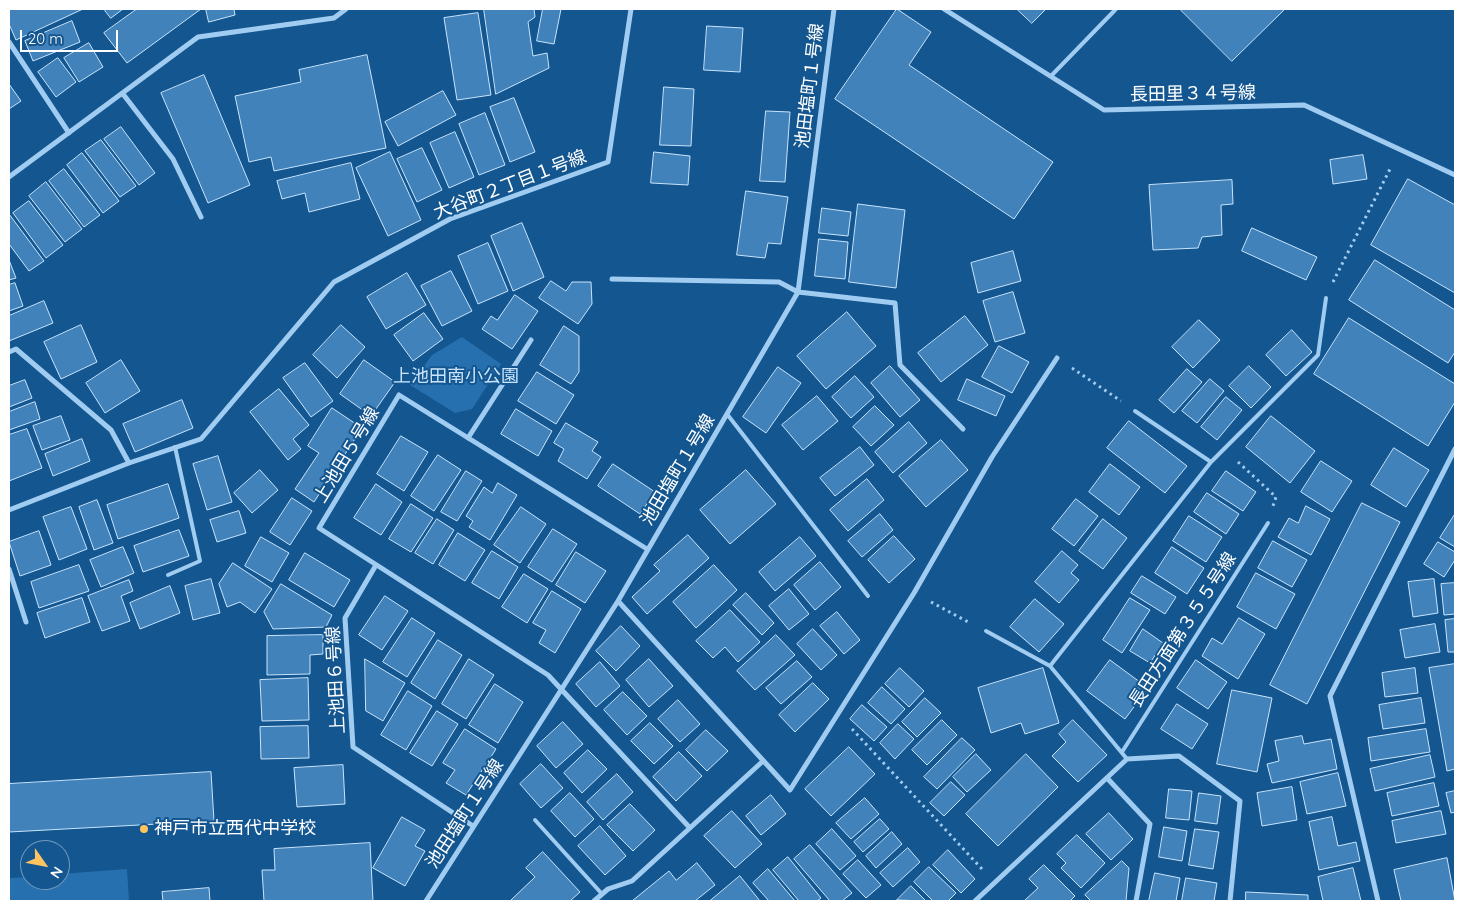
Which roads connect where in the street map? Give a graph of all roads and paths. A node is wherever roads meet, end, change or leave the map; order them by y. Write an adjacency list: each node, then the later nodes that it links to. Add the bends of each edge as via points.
1 (346, 9): 8 (street, via 334,18 198,37)
2 (632, 9): 26 (street, 大谷町２丁目１号線, via 608,162 450,219 334,282 201,439)
3 (834, 9): 16 (street, 池田塩町１号線)
4 (944, 9): 7 (street, 長田里３４号線)
5 (1116, 9): 7 (lane)
6 (9, 42): 9 (street)
7 (1051, 76): 10 (street, 長田里３４号線, via 1104,110 1304,105)
8 (123, 94): 9 (street); 13 (street, via 173,159)
9 (69, 132): 12 (street)
10 (1400, 150): 11 (street, 長田里３４号線); 14 (path)
11 (1455, 175)
12 (9, 176)
13 (201, 217)
14 (1339, 269)
15 (612, 279): 16 (street, via 779,282)
16 (798, 292): 23 (street, 池田塩町１号線); 24 (street, via 895,303 900,365)
17 (1326, 298): 28 (lane, via 1318,355)
18 (531, 340): 25 (street)
19 (9, 352): 29 (street, via 16,350 111,430)
20 (1057, 358): 37 (street, via 992,457)
21 (1089, 379): 22 (path)
22 (1135, 411): 28 (lane)
23 (727, 414): 33 (street, 池田塩町１号線); 38 (lane)
24 (963, 429)
25 (468, 438): 33 (street, 上池田５号線); 34 (street, 上池田５号線, via 399,396 319,528)
26 (175, 448): 29 (street); 36 (lane, via 200,561)
27 (1455, 449): 59 (street, via 1330,696)
28 (1211, 462): 42 (lane)
29 (129, 464): 31 (street)
30 (1242, 465): 32 (path, via 1276,497)
31 (9, 510)
32 (1268, 523): 45 (lane, 長田方面第３５５号線)
33 (647, 549): 39 (street, 池田塩町１号線)
34 (376, 565): 43 (street, 上池田５号線, via 548,674); 50 (street, 上池田６号線, via 345,618 353,747)
35 (9, 569): 40 (street)
36 (168, 575)
37 (914, 593): 41 (path); 44 (street)
38 (868, 596)
39 (618, 601): 43 (street, 池田塩町１号線); 47 (street)
40 (26, 622)
41 (986, 631): 42 (lane)
42 (1050, 666): 45 (lane)
43 (561, 689): 50 (street, 池田塩町１号線); 51 (street, 上池田５号線)
44 (838, 714): 47 (street, via 790,790); 52 (path)
45 (1122, 752): 46 (lane)
46 (1127, 759): 48 (street); 58 (street, via 1179,756 1240,801)
47 (763, 761): 51 (street)
48 (1107, 778): 56 (street); 57 (street, via 1150,824)
49 (535, 820): 53 (lane)
50 (473, 826): 54 (street, 池田塩町１号線)
51 (690, 828): 53 (street, via 632,880)
52 (981, 868)
53 (602, 894): 55 (street)
54 (426, 901)
55 (594, 901)
56 (975, 901)
57 (1136, 901)
58 (1230, 901)
59 (1378, 901)

